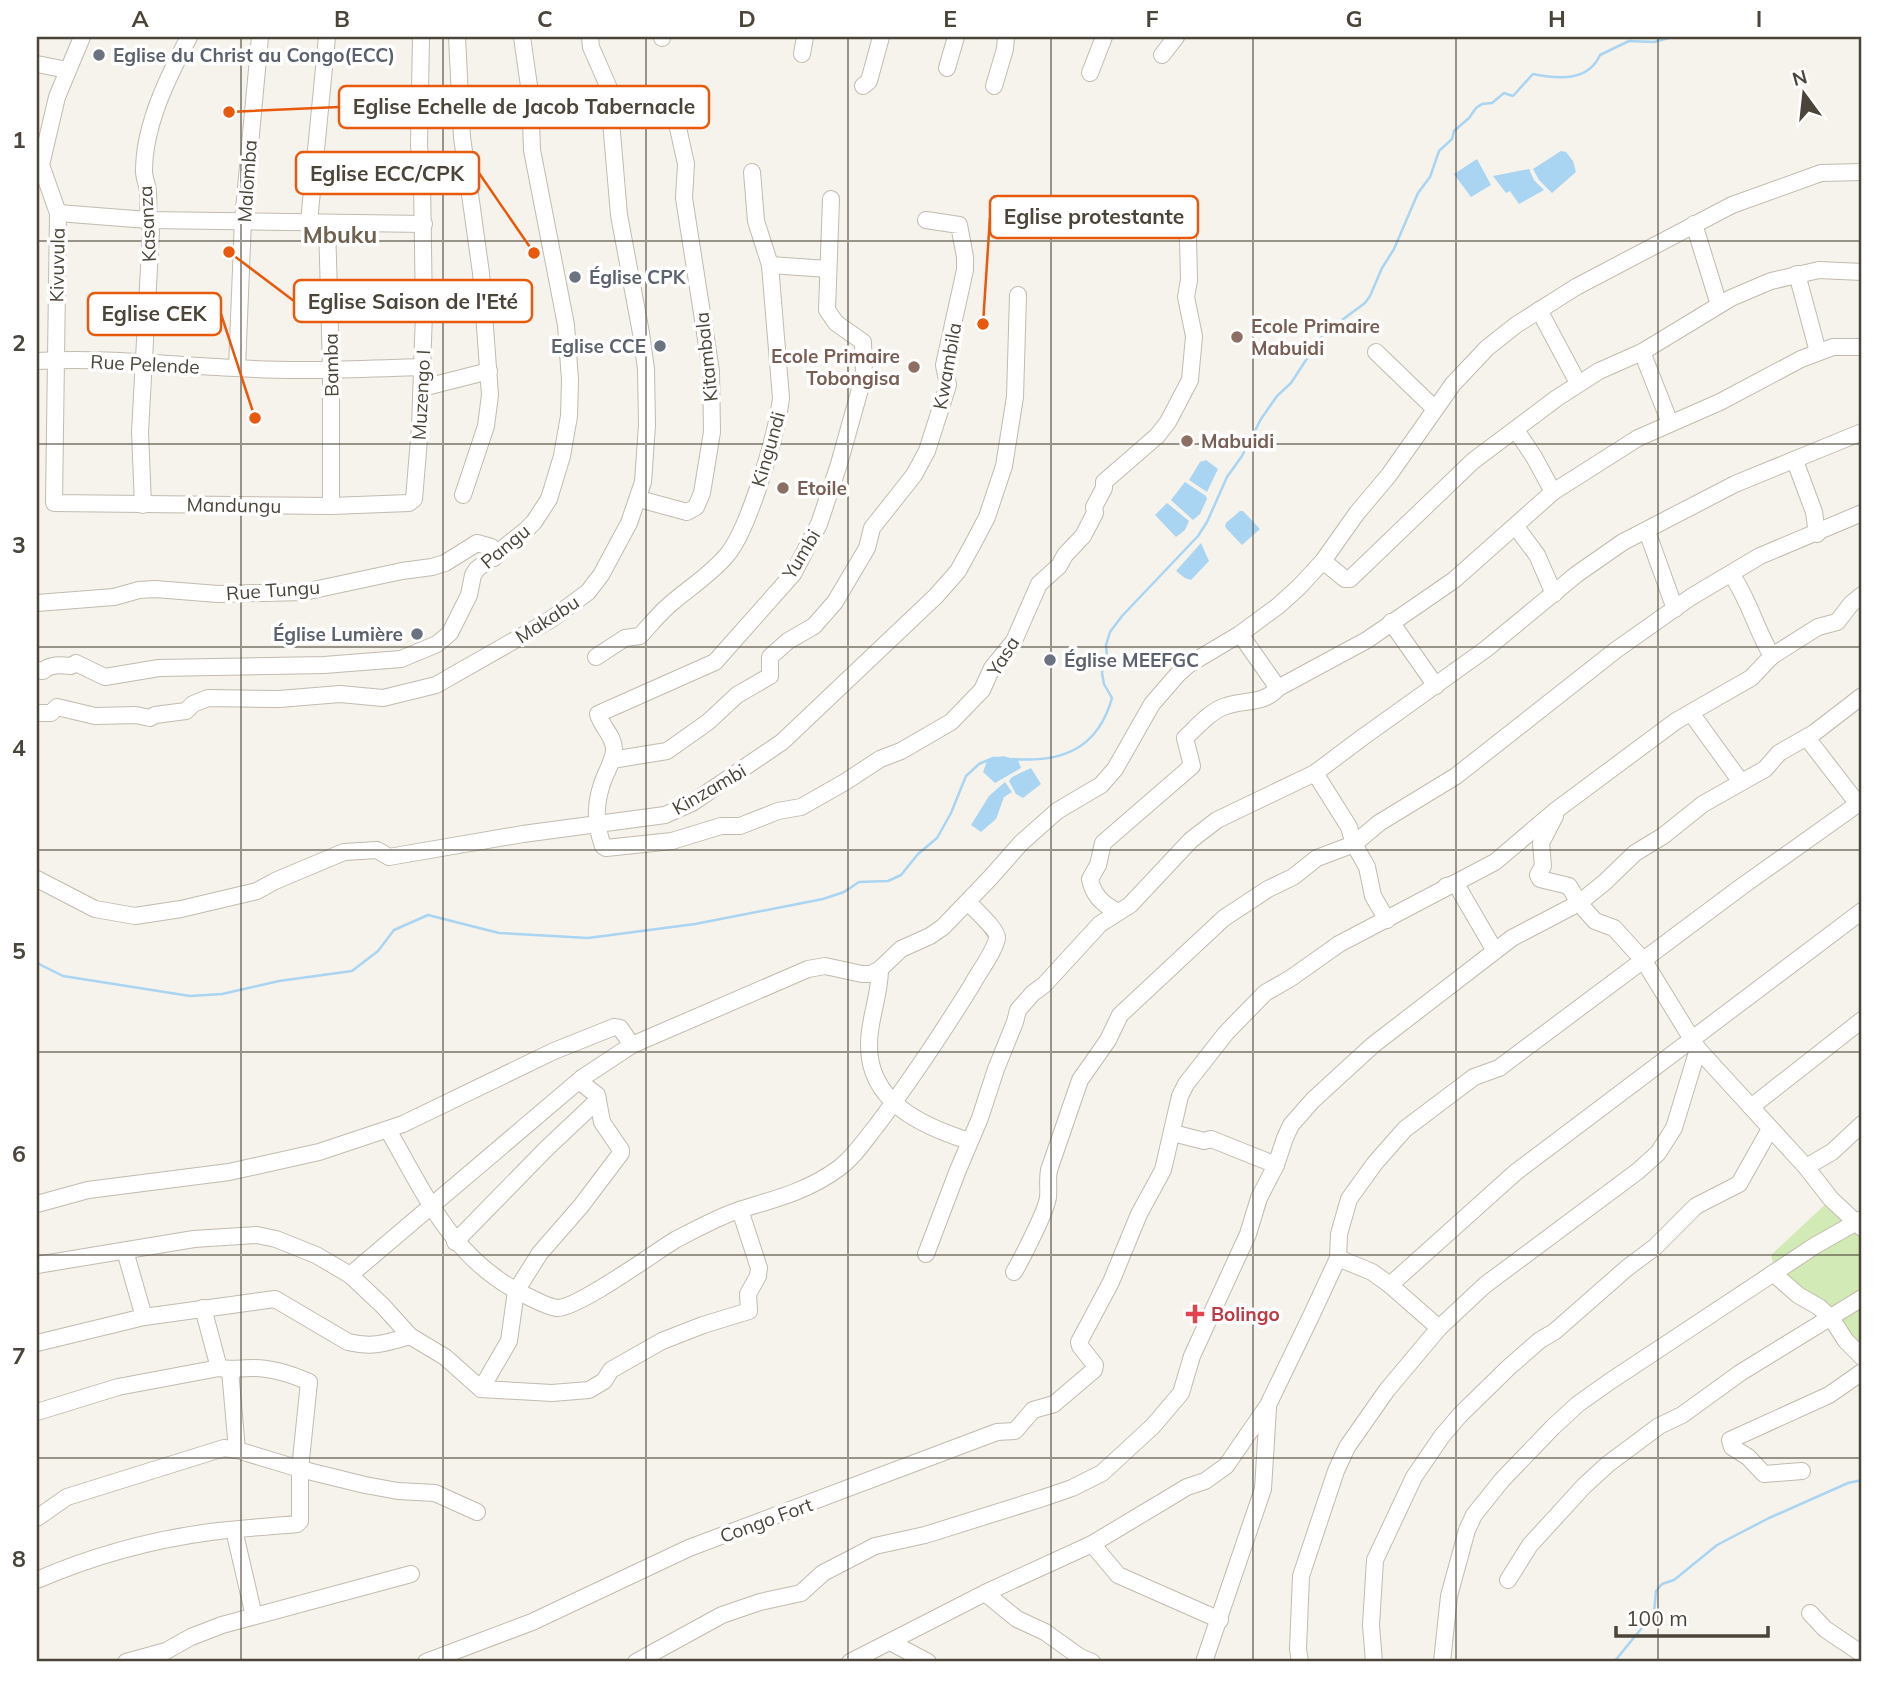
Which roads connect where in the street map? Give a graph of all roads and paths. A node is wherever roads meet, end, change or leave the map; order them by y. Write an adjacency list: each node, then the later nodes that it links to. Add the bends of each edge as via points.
1 (82, 37): 19 (street, Kivuvula)
2 (189, 37): 28 (street, Kasanza, via 173,66 146,142)
3 (260, 37): 29 (street, Malomba)
4 (327, 37): 31 (street)
5 (421, 37): 33 (street, Muzengo I, via 419,145)
6 (457, 37): 53 (street, via 462,137)
7 (522, 37): 72 (street, Pangu, via 532,150 566,326 569,416 549,499 534,522)
8 (590, 37): 63 (street, Makabu, via 608,86 619,215 646,369 645,461)
9 (805, 37): 15 (street)
10 (881, 37): 21 (street, via 869,81)
11 (956, 37): 18 (street)
12 (1006, 37): 22 (street)
13 (1104, 37): 20 (street)
14 (1176, 37): 16 (street)
15 (802, 54)
16 (1162, 55)
17 (37, 64): 19 (street)
18 (947, 68)
19 (67, 70): 27 (street, Kivuvula, via 42,155 44,176)
20 (1090, 73)
21 (863, 86)
22 (994, 86)
23 (673, 105): 63 (street, Kitambala, via 686,164 684,198 712,370 712,432 696,507 687,512)
24 (752, 172): 36 (street, Kingundi, via 756,221)
25 (1862, 172): 34 (street, via 1821,173)
26 (831, 199): 37 (street, Yumbi)
27 (58, 213): 28 (street); 47 (street, Kivuvula)
28 (148, 220): 29 (street); 49 (street, Kasanza)
29 (243, 220): 31 (street); 51 (street, Malomba)
30 (926, 220): 90 (street, Kwambila, via 959,225 965,270 944,365 948,385 927,451 914,475 872,528 867,548 835,603 814,626 770,657 770,676 737,695 667,751)
31 (309, 222): 32 (street)
32 (327, 223): 33 (street); 52 (street, Bamba)
33 (424, 224): 50 (street, Muzengo I)
34 (1694, 224): 41 (street); 42 (street)
35 (1188, 238): 95 (street, Yasa, via 1186,297 1194,336 1192,369 1184,394 1157,436 1104,482 1083,536 1039,584 1014,641 968,707 951,722 806,805 740,826 720,826 672,841 606,848)
36 (771, 265): 37 (street); 82 (street, Kingundi, via 781,398 775,433 744,524 730,553 640,636 625,638)
37 (828, 269): 90 (street, Yumbi, via 827,310 836,323 863,342 864,375 819,524 793,574 720,657 598,713 613,742)
38 (1862, 272): 39 (street)
39 (1797, 274): 41 (street); 46 (street)
40 (1018, 295): 95 (street, Kinzambi, via 1015,397 1004,466 987,517 958,570 907,627 761,758 678,811)
41 (1719, 305): 45 (street)
42 (1539, 310): 54 (street); 56 (street, via 1487,348)
43 (1862, 347): 46 (street)
44 (1376, 352): 56 (street)
45 (1643, 352): 54 (street); 57 (street)
46 (1818, 352): 57 (street)
47 (54, 360): 48 (street, Rue Pelende); 49 (street, Rue Pelende); 65 (street, Kivuvula)
48 (37, 361)
49 (145, 362): 51 (street, Rue Pelende); 66 (street, Kasanza, via 140,432)
50 (422, 367): 52 (street, Rue Pelende); 55 (street, Muzengo I)
51 (237, 368): 52 (street, Rue Pelende)
52 (331, 370): 67 (street, Bamba)
53 (489, 371): 55 (street); 62 (street, via 486,426)
54 (1578, 383): 58 (street)
55 (422, 388): 64 (street, Muzengo I)
56 (1436, 408): 73 (street)
57 (1670, 423): 61 (street)
58 (1516, 430): 61 (street); 73 (street, via 1461,471 1350,579)
59 (1862, 432): 60 (street)
60 (1795, 461): 70 (street, via 1735,484); 71 (street)
61 (1553, 492): 69 (street)
62 (463, 495)
63 (639, 499): 87 (street, Makabu, via 588,592 550,620 436,685 383,698 340,694 208,698 186,711 150,718 95,716 57,707 51,713)
64 (413, 501): 67 (street, Mandungu)
65 (54, 503): 66 (street, Mandungu)
66 (143, 505): 67 (street, Mandungu)
67 (331, 506)
68 (1862, 513): 71 (street)
69 (1516, 527): 75 (street, via 1537,555); 79 (street, via 1454,580)
70 (1647, 531): 75 (street, via 1623,542); 78 (street)
71 (1817, 534): 74 (street, via 1760,556)
72 (494, 558): 77 (street, Rue Tungu, via 491,547 477,543 432,567 303,592 218,594 155,589); 83 (street, Pangu, via 477,569 450,633 437,644 401,659 159,668 105,677 76,663)
73 (1323, 561): 80 (street, via 1278,606)
74 (1731, 574): 78 (street); 81 (street)
75 (1554, 594): 84 (street)
76 (1862, 595): 81 (street, via 1837,622 1818,627)
77 (37, 603)
78 (1675, 609): 96 (street, via 1592,668 1475,762)
79 (1391, 622): 84 (street); 85 (street, via 1333,660)
80 (1240, 634): 85 (street); 99 (street, via 1178,674 1101,785 1057,811)
81 (1772, 656): 88 (street, via 1751,678)
82 (596, 657)
83 (37, 670)
84 (1436, 685): 91 (street)
85 (1278, 688): 101 (street, via 1270,698 1224,706 1205,719 1185,738 1192,766 1103,843 1090,879 1092,889 1107,907)
86 (1862, 696): 89 (street)
87 (37, 713)
88 (1691, 713): 92 (street); 94 (street)
89 (1807, 738): 92 (street); 93 (street)
90 (612, 760): 95 (street, via 599,790)
91 (1315, 774): 96 (street, via 1349,827); 101 (street, via 1217,820 1191,840 1130,905)
92 (1741, 782): 100 (street, via 1635,853)
93 (1860, 803): 105 (street)
94 (1555, 811): 98 (street, via 1495,862); 100 (street, via 1541,843 1543,866 1538,875 1544,881 1569,886)
95 (596, 823): 97 (street, Kinzambi, via 389,857 377,850 344,852 247,894 135,916 95,909)
96 (1354, 844): 103 (street); 130 (street, via 1317,858 1224,918 1120,1015 1080,1080 1049,1170 1048,1199)
97 (37, 878)
98 (1446, 886): 103 (street); 104 (street, via 1455,884)
99 (968, 902): 106 (street, via 943,927 901,949); 112 (street, via 995,932 996,940 964,998)
100 (1579, 903): 104 (street); 105 (street, via 1595,921 1614,928)
101 (1117, 911): 118 (street, via 1018,1010)
102 (1862, 911): 108 (street)
103 (1387, 920): 117 (street, via 1339,944 1254,1002 1186,1084)
104 (1494, 951): 119 (street, via 1373,1045 1313,1100 1291,1125)
105 (1644, 961): 108 (street); 128 (street, via 1499,1068 1474,1077 1405,1129 1347,1202)
106 (880, 969): 109 (street, via 862,974 825,966 808,969); 112 (street, via 870,1059 876,1079)
107 (1862, 1020): 113 (street)
108 (1696, 1044): 113 (street); 133 (street, via 1626,1088 1516,1172); 139 (street, via 1675,1125 1658,1153 1485,1285)
109 (632, 1045): 110 (street); 116 (street, via 620,1028 614,1027)
110 (582, 1078): 111 (street); 122 (street)
111 (598, 1100): 125 (street); 134 (street, via 602,1122 621,1153 540,1253)
112 (893, 1104): 118 (street, via 941,1132); 123 (street, via 839,1168 780,1199)
113 (1751, 1107): 115 (street)
114 (1862, 1124): 120 (street, via 1832,1152)
115 (1770, 1129): 120 (street); 173 (street, via 1739,1184 1696,1206 1655,1247 1508,1368 1442,1436 1414,1477 1375,1560)
116 (388, 1130): 121 (street, via 229,1172 88,1191); 122 (street)
117 (1173, 1133): 119 (street, via 1211,1139); 166 (street, Congo Fort, via 1163,1170 1079,1342 1095,1367 1054,1404 1033,1410 1015,1431 997,1432 689,1548 532,1622)
118 (969, 1141): 127 (street)
119 (1276, 1165): 167 (street, via 1192,1356 1181,1394 1102,1473 1043,1499 875,1546 823,1573 801,1593 722,1615)
120 (1806, 1167): 124 (street, via 1831,1199)
121 (37, 1204)
122 (431, 1208): 125 (street); 132 (street)
123 (740, 1210): 134 (street, via 678,1239 571,1305 555,1308); 145 (street, via 759,1272 748,1294 747,1313 662,1341 611,1370 589,1390)
124 (1861, 1223): 131 (street)
125 (456, 1242): 134 (street, via 489,1275)
126 (125, 1251): 129 (street); 132 (street, via 194,1239 257,1235 295,1245); 137 (street)
127 (926, 1254)
128 (1338, 1258): 133 (street); 146 (street)
129 (37, 1265)
130 (1014, 1272)
131 (1773, 1273): 138 (street); 174 (street, via 1578,1404 1502,1480 1466,1530 1449,1596)
132 (350, 1275): 140 (street)
133 (1390, 1285): 139 (street)
134 (516, 1291): 145 (street, via 509,1341)
135 (1862, 1298): 138 (street)
136 (203, 1308): 137 (street); 140 (street, via 275,1299 359,1346); 143 (street)
137 (144, 1317): 141 (street)
138 (1831, 1318): 142 (street); 157 (street, via 1659,1426 1608,1464 1530,1545)
139 (1439, 1328): 172 (street, via 1387,1390 1336,1471 1301,1576)
140 (410, 1336): 145 (street, via 445,1357)
141 (37, 1343)
142 (1862, 1357)
143 (224, 1369): 147 (street, via 118,1387); 148 (street); 149 (street, via 278,1371 309,1382)
144 (1862, 1372): 150 (street, via 1829,1395 1729,1443 1764,1474)
145 (481, 1389)
146 (1268, 1405): 154 (street, via 1226,1466); 161 (street, via 1263,1489)
147 (37, 1412)
148 (237, 1450): 149 (street); 152 (street, via 221,1449 102,1484 67,1497)
149 (300, 1469): 151 (street, via 387,1489 435,1493); 153 (street, via 297,1524)
150 (1802, 1471)
151 (477, 1512)
152 (37, 1518)
153 (234, 1530): 156 (street, via 121,1551); 160 (street)
154 (1092, 1544): 158 (street); 161 (street, via 1118,1575)
155 (411, 1574): 160 (street)
156 (37, 1580)
157 (1508, 1580)
158 (985, 1593): 162 (street); 170 (street, via 1017,1619)
159 (1810, 1613): 163 (street)
160 (254, 1616): 164 (street, via 191,1637)
161 (1220, 1620): 171 (street)
162 (890, 1642): 168 (street); 169 (street)
163 (1862, 1654)
164 (168, 1657): 165 (street)
165 (126, 1662)
166 (426, 1662)
167 (636, 1662)
168 (850, 1662)
169 (928, 1662)
170 (1092, 1662)
171 (1205, 1662)
172 (1300, 1662)
173 (1374, 1662)
174 (1442, 1662)

